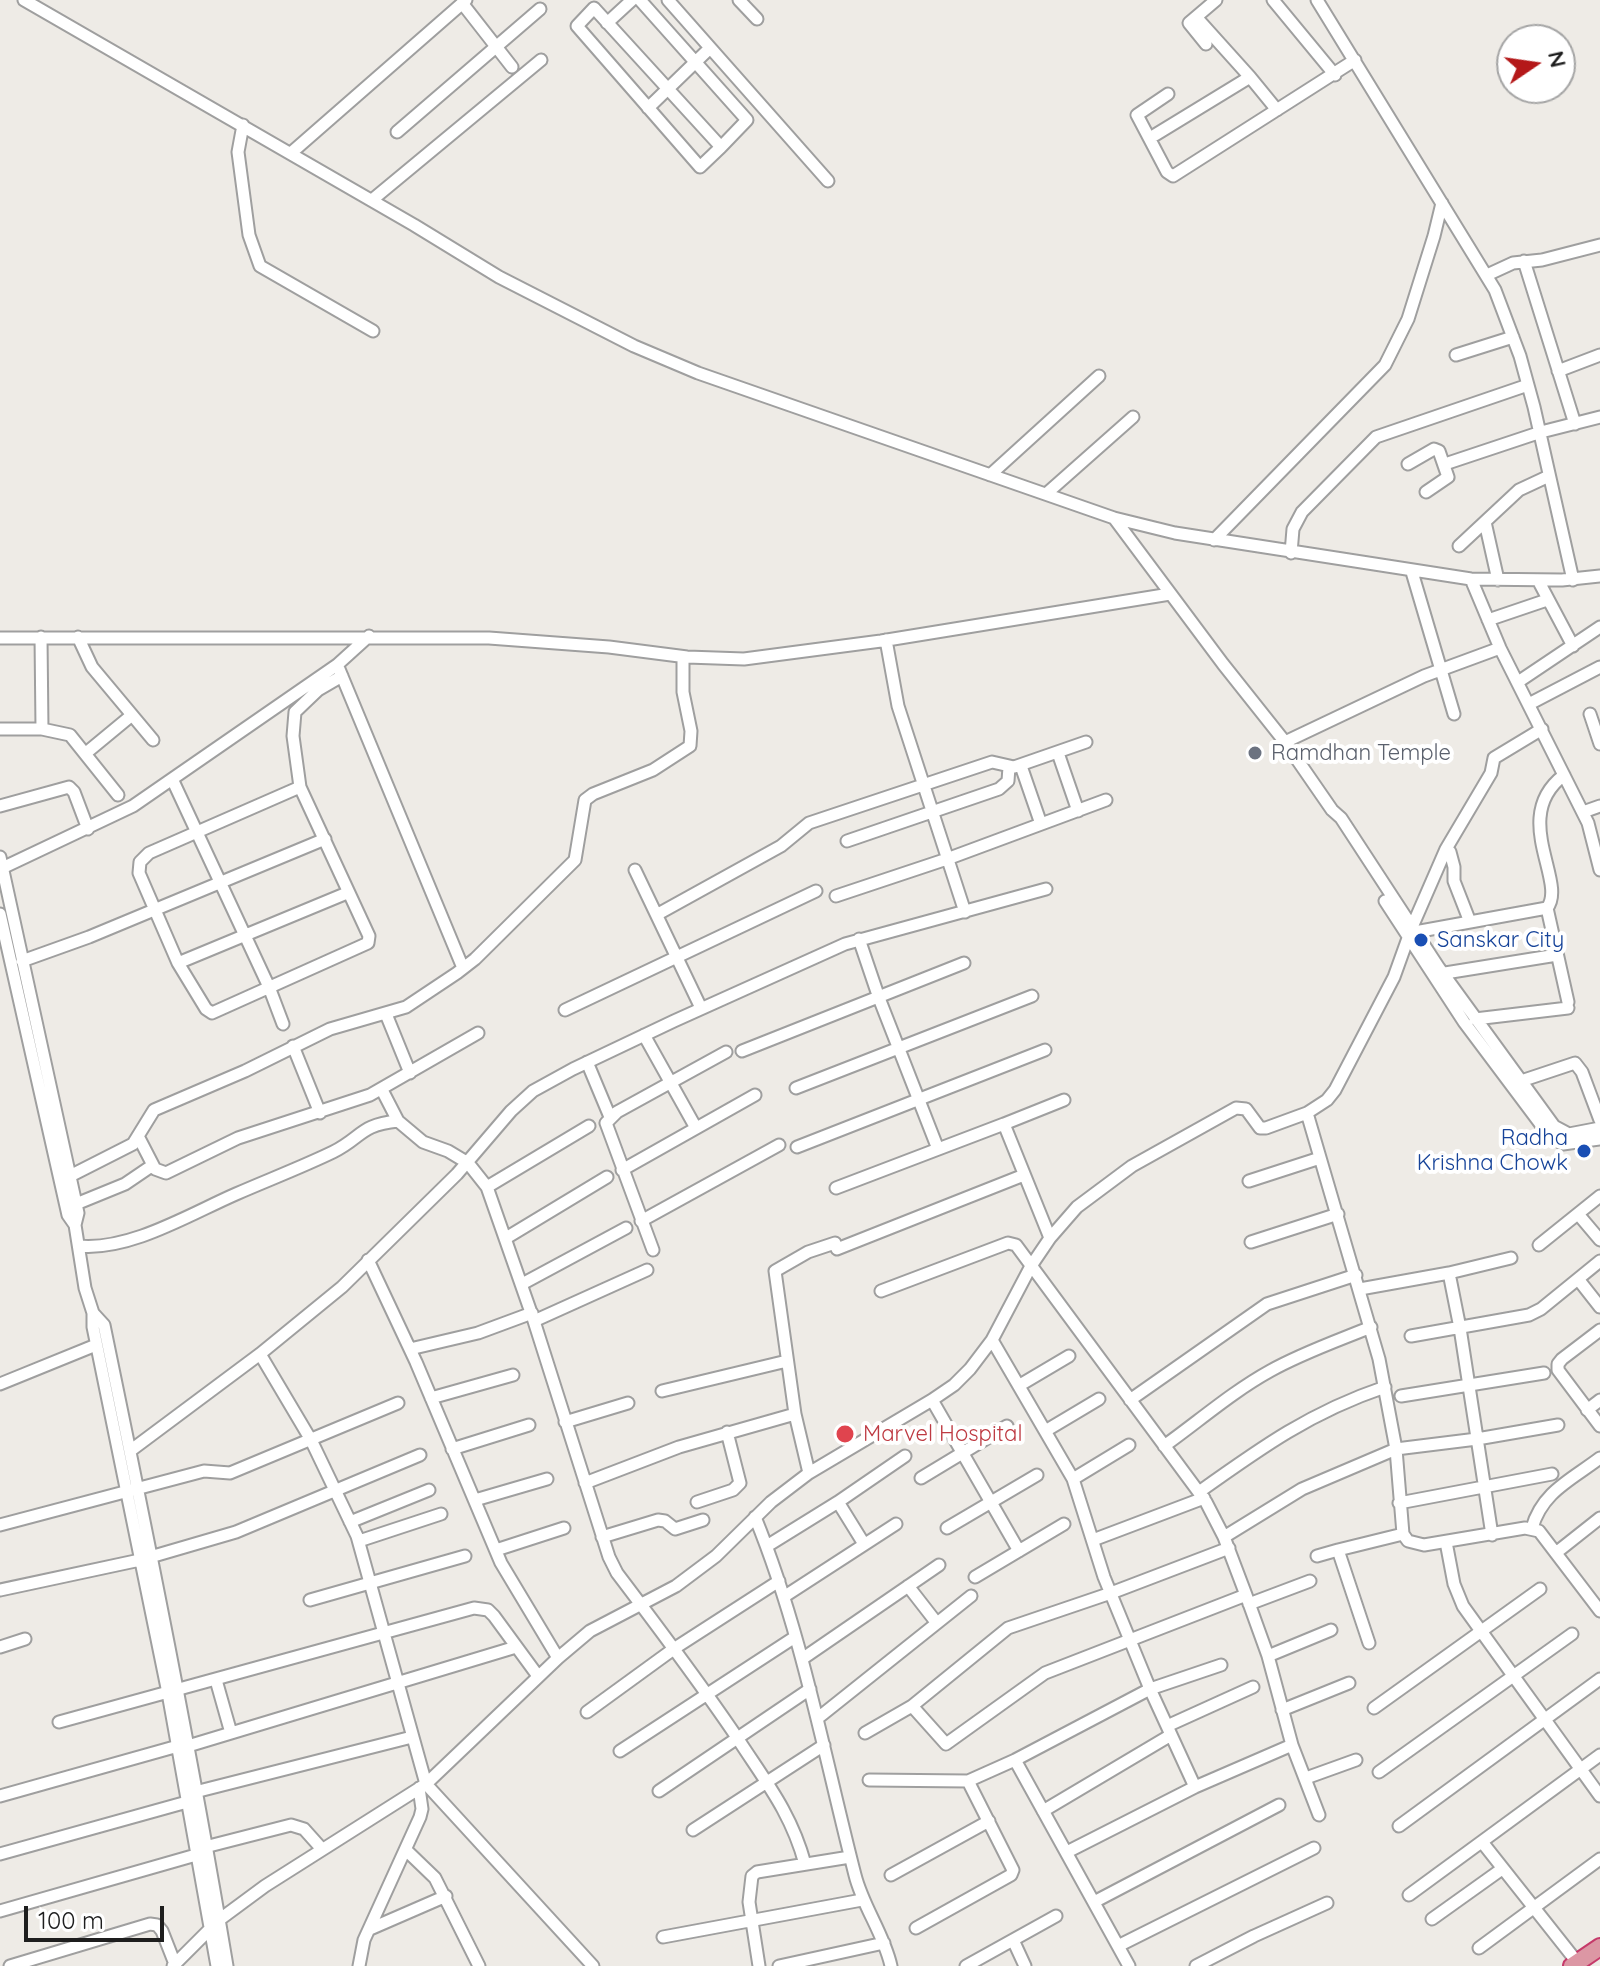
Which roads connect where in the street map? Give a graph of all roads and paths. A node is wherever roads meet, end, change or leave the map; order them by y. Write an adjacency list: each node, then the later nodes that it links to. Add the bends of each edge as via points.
1 (24, 0): 27 (street)
2 (632, 0): 13 (street)
3 (640, 0): 19 (street)
4 (668, 0): 16 (street)
5 (739, 0): 12 (street)
6 (1216, 0): 11 (street)
7 (1273, 0): 21 (street)
8 (1317, 0): 18 (street)
9 (464, 2): 15 (street); 31 (street)
10 (540, 9): 15 (street)
11 (1196, 17): 14 (street, via 1189,23); 22 (street)
12 (757, 19)
13 (607, 23): 23 (street); 25 (street, via 594,8 577,26)
14 (1206, 44)
15 (497, 47): 20 (street); 28 (street)
16 (710, 48): 19 (street); 32 (street)
17 (541, 60): 33 (street)
18 (1355, 60): 21 (street); 34 (street)
19 (694, 63): 23 (street); 30 (street, via 747,120)
20 (512, 67)
21 (1335, 75): 26 (street)
22 (1250, 77): 26 (street); 29 (street)
23 (667, 89): 25 (street); 30 (street)
24 (1168, 94): 26 (street, via 1137,115 1173,176)
25 (648, 108): 30 (street, via 700,167)
26 (1277, 110)
27 (243, 125): 31 (street); 38 (street, via 238,152 249,235 260,266)
28 (397, 132)
29 (1155, 135)
30 (721, 147)
31 (291, 153): 33 (street)
32 (828, 181)
33 (372, 200): 51 (street, via 499,277 634,346)
34 (1442, 203): 37 (street); 57 (street, via 1408,319 1385,365)
35 (1600, 245): 36 (street)
36 (1524, 261): 37 (street); 42 (street)
37 (1486, 273): 39 (street)
38 (373, 331)
39 (1513, 337): 40 (street); 44 (street)
40 (1456, 355)
41 (1600, 355): 42 (street)
42 (1558, 371): 47 (street)
43 (1099, 376): 51 (street)
44 (1528, 385): 48 (street); 59 (street, via 1376,437 1302,512 1293,529)
45 (1133, 417): 54 (street)
46 (1600, 417): 47 (street)
47 (1575, 424): 48 (street)
48 (1541, 432): 50 (street); 52 (street)
49 (1408, 464): 50 (street, via 1437,449)
50 (1445, 464): 53 (street, via 1447,479)
51 (990, 475): 54 (street)
52 (1549, 476): 56 (street, via 1526,486); 65 (street)
53 (1426, 492)
54 (1046, 494): 55 (street)
55 (1114, 518): 57 (street); 66 (street)
56 (1485, 522): 58 (street); 63 (street)
57 (1214, 540): 59 (street)
58 (1459, 546)
59 (1291, 553): 60 (street)
60 (1412, 572): 62 (street); 79 (street)
61 (1600, 576): 65 (street)
62 (1471, 579): 63 (street); 68 (street)
63 (1498, 580): 64 (street)
64 (1538, 580): 65 (street); 67 (street)
65 (1573, 580)
66 (1170, 594): 74 (street); 91 (street)
67 (1547, 600): 68 (street); 75 (street)
68 (1488, 620): 76 (street)
69 (1600, 627): 75 (street)
70 (369, 636): 72 (street); 77 (street, via 489,638); 80 (street)
71 (41, 637): 72 (street); 73 (street); 87 (street)
72 (78, 637): 85 (street, via 92,667)
73 (0, 638)
74 (886, 640): 77 (street, via 744,659); 98 (street, via 900,712)
75 (1573, 646): 81 (street)
76 (1500, 648): 79 (street); 81 (street)
77 (683, 657): 136 (street, via 690,746 653,770 585,800 575,860)
78 (1600, 667): 82 (street)
79 (1441, 669): 83 (street); 91 (street)
80 (339, 671): 97 (street); 99 (street, via 295,712); 136 (street)
81 (1518, 682): 82 (street)
82 (1529, 704): 88 (street)
83 (1454, 714)
84 (1590, 714): 92 (street)
85 (132, 715): 89 (street); 93 (street)
86 (0, 729): 87 (street)
87 (42, 729): 93 (street, via 70,735)
88 (1542, 729): 96 (street); 112 (street, via 1494,758 1491,773)
89 (153, 740)
90 (1086, 742): 94 (street)
91 (1285, 742): 128 (street, via 1341,818)
92 (1600, 744)
93 (86, 753): 100 (street)
94 (1058, 753): 95 (street); 104 (street)
95 (1015, 766): 98 (street, via 992,762); 105 (street, via 1004,786); 107 (street)
96 (1564, 775): 106 (street); 122 (street, via 1541,805 1552,899)
97 (173, 781): 108 (street); 109 (street)
98 (923, 784): 105 (street); 126 (street, via 809,823 769,853)
99 (300, 787): 109 (street); 110 (street)
100 (118, 795)
101 (1106, 800): 104 (street)
102 (0, 806): 108 (street, via 69,787)
103 (1600, 806): 106 (street)
104 (1078, 811): 107 (street)
105 (932, 812): 111 (street); 113 (street)
106 (1583, 812): 116 (street)
107 (1041, 824): 113 (street)
108 (88, 829): 114 (street)
109 (197, 832): 117 (street); 123 (street, via 140,862)
110 (325, 839): 117 (street); 120 (street)
111 (847, 841)
112 (1446, 849): 127 (street); 128 (street)
113 (947, 859): 121 (street); 124 (street)
114 (1, 864): 133 (street)
115 (635, 870): 126 (street)
116 (1600, 870)
117 (220, 882): 123 (street); 129 (street)
118 (1046, 889): 124 (street)
119 (816, 891): 132 (street)
120 (347, 893): 129 (street); 138 (street, via 368,943)
121 (836, 896)
122 (1547, 908): 127 (street); 131 (street)
123 (153, 909): 133 (street); 134 (street)
124 (965, 912): 130 (street)
125 (0, 914): 191 (street, via 68,1215)
126 (658, 914): 132 (street)
127 (1470, 922): 128 (street)
128 (1412, 932): 137 (street); 163 (street, via 1335,1090)
129 (244, 935): 134 (street); 138 (street)
130 (859, 939): 140 (street); 141 (street)
131 (1557, 955): 137 (street); 144 (street, via 1568,1005)
132 (679, 957): 141 (street); 142 (street)
133 (22, 961): 181 (street)
134 (178, 963): 138 (street, via 212,1013)
135 (964, 963): 140 (street)
136 (463, 968): 143 (street, via 418,1000)
137 (1438, 975): 144 (street); 172 (street, via 1548,1134 1563,1144)
138 (269, 987): 145 (street)
139 (1032, 996): 149 (street)
140 (879, 998): 149 (street); 151 (street)
141 (701, 1008): 147 (street)
142 (565, 1010)
143 (386, 1014): 148 (street); 154 (street)
144 (1475, 1019): 155 (street)
145 (283, 1024)
146 (478, 1033): 154 (street)
147 (644, 1035): 153 (street); 156 (street)
148 (293, 1046): 162 (street); 171 (street, via 154,1110)
149 (898, 1049): 157 (street); 160 (street)
150 (1045, 1050): 160 (street)
151 (742, 1051)
152 (726, 1052): 156 (street)
153 (587, 1062): 164 (street); 177 (street, via 521,1101)
154 (410, 1073): 158 (street)
155 (1521, 1081): 165 (street, via 1575,1063); 170 (street, via 1560,1131)
156 (671, 1084): 164 (street); 169 (street)
157 (796, 1088)
158 (382, 1090): 162 (street); 166 (street)
159 (755, 1095): 169 (street)
160 (919, 1100): 174 (street); 175 (street)
161 (1064, 1100): 167 (street)
162 (320, 1113): 178 (street, via 238,1138 166,1173)
163 (1307, 1113): 176 (street); 194 (street, via 1260,1128 1246,1109 1236,1108 1132,1166 1077,1207)
164 (610, 1117): 179 (street, via 606,1126)
165 (1600, 1120)
166 (398, 1121): 177 (street, via 423,1142); 198 (street, via 370,1125 336,1151 147,1233 114,1245)
167 (1004, 1124): 175 (street); 180 (street)
168 (589, 1126): 184 (street)
169 (696, 1128): 179 (street)
170 (1600, 1128)
171 (139, 1138): 178 (street); 181 (street)
172 (1600, 1139)
173 (779, 1145): 190 (street)
174 (797, 1147)
175 (938, 1149): 185 (street)
176 (1320, 1158): 183 (street); 188 (street)
177 (468, 1163): 184 (street); 201 (street)
178 (153, 1165): 187 (street, via 125,1184)
179 (622, 1170): 190 (street)
180 (1024, 1175): 194 (street); 223 (street, via 808,1252 775,1271)
181 (70, 1176): 187 (street)
182 (607, 1177): 193 (street)
183 (1249, 1181)
184 (487, 1187): 193 (street)
185 (836, 1188)
186 (1600, 1196): 189 (street)
187 (76, 1204): 191 (street)
188 (1338, 1214): 196 (street); 206 (street)
189 (1578, 1214): 195 (street); 197 (street)
190 (641, 1221): 199 (street)
191 (75, 1225): 198 (street)
192 (626, 1228): 208 (street)
193 (506, 1238): 208 (street)
194 (1050, 1238): 203 (street)
195 (1600, 1240)
196 (1251, 1242)
197 (1539, 1245)
198 (79, 1246): 212 (street)
199 (653, 1250)
200 (1511, 1258): 205 (street)
201 (368, 1260): 220 (street); 221 (street)
202 (1600, 1261): 207 (street)
203 (1031, 1266): 210 (street, via 1012,1243); 218 (street); 235 (street)
204 (647, 1270): 213 (street)
205 (1449, 1273): 209 (street); 215 (street)
206 (1356, 1275): 209 (street); 235 (street, via 1267,1304)
207 (1578, 1279): 211 (street); 215 (street, via 1536,1312)
208 (522, 1284): 213 (street)
209 (1360, 1289): 214 (street)
210 (881, 1291)
211 (1600, 1307)
212 (93, 1313): 219 (street); 254 (street, via 104,1325)
213 (533, 1317): 220 (street); 241 (street)
214 (1371, 1327): 229 (street); 251 (street, via 1270,1371)
215 (1460, 1328): 217 (street); 228 (street)
216 (1600, 1330): 239 (street, via 1558,1364 1560,1376)
217 (1411, 1336)
218 (992, 1340): 227 (street); 234 (street, via 970,1369)
219 (96, 1345): 226 (street); 269 (street)
220 (410, 1349): 232 (street)
221 (260, 1354): 249 (street); 254 (street)
222 (1069, 1356): 227 (street)
223 (787, 1361): 230 (street); 240 (street)
224 (1544, 1373): 228 (street)
225 (513, 1375): 232 (street)
226 (0, 1384)
227 (1020, 1385): 246 (street)
228 (1469, 1385): 231 (street); 248 (street)
229 (1385, 1387): 253 (street); 270 (street, via 1297,1424)
230 (662, 1391)
231 (1401, 1396)
232 (431, 1398): 252 (street)
233 (1099, 1399): 246 (street)
234 (932, 1400): 255 (street); 259 (street)
235 (1130, 1400): 251 (street)
236 (1600, 1400): 239 (street)
237 (398, 1403): 249 (street)
238 (628, 1403): 241 (street)
239 (1587, 1410): 245 (street)
240 (795, 1414): 247 (street); 259 (street)
241 (565, 1422): 265 (street)
242 (529, 1425): 252 (street)
243 (1558, 1425): 248 (street)
244 (1007, 1426): 255 (street)
245 (1600, 1426)
246 (1047, 1430): 264 (street)
247 (727, 1432): 265 (street); 272 (street, via 740,1483)
248 (1477, 1439): 253 (street); 266 (street)
249 (311, 1440): 268 (street); 269 (street, via 230,1473 204,1471)
250 (1129, 1445): 264 (street)
251 (1164, 1446): 270 (street)
252 (452, 1449): 271 (street)
253 (1396, 1449): 275 (street); 292 (street, via 1302,1489)
254 (130, 1451): 269 (street)
255 (962, 1453): 262 (street); 274 (street)
256 (420, 1455): 268 (street)
257 (905, 1456): 273 (street)
258 (1600, 1458): 286 (street, via 1546,1498)
259 (809, 1473): 277 (street)
260 (1552, 1474): 266 (street)
261 (1037, 1475): 274 (street)
262 (921, 1478)
263 (547, 1479): 271 (street)
264 (1073, 1479): 290 (street)
265 (585, 1483): 289 (street)
266 (1485, 1487): 275 (street); 288 (street)
267 (429, 1490): 280 (street)
268 (335, 1491): 280 (street); 302 (street, via 236,1532)
269 (132, 1492): 283 (street); 302 (street)
270 (1201, 1495): 290 (street); 292 (street)
271 (475, 1500): 296 (street)
272 (697, 1502)
273 (838, 1502): 294 (street); 295 (street)
274 (991, 1503): 285 (street); 298 (street)
275 (1399, 1503): 287 (street)
276 (441, 1514): 291 (street)
277 (755, 1517): 295 (street); 317 (street, via 692,1575)
278 (1600, 1518): 299 (street)
279 (703, 1520): 289 (street, via 675,1529 658,1520)
280 (350, 1522): 291 (street)
281 (896, 1524): 294 (street)
282 (1064, 1524): 298 (street)
283 (0, 1525)
284 (564, 1528): 296 (street)
285 (947, 1528)
286 (1532, 1528): 288 (street); 299 (street)
287 (1403, 1534): 293 (street, via 1415,1544); 297 (street)
288 (1492, 1535): 293 (street)
289 (602, 1537): 317 (street, via 617,1573)
290 (1093, 1540): 311 (street)
291 (359, 1541): 307 (street)
292 (1226, 1542): 311 (street); 315 (street)
293 (1446, 1542): 322 (street, via 1457,1595)
294 (864, 1544): 313 (street)
295 (767, 1546): 305 (street)
296 (496, 1550): 332 (street)
297 (1338, 1550): 301 (street); 327 (street)
298 (1019, 1551): 304 (street)
299 (1557, 1552): 312 (street)
300 (465, 1556): 307 (street)
301 (1317, 1556)
302 (146, 1558): 310 (street); 344 (street)
303 (939, 1565): 308 (street)
304 (975, 1577)
305 (779, 1581): 313 (street); 330 (street)
306 (1310, 1581): 315 (street)
307 (370, 1583): 316 (street); 321 (street)
308 (908, 1586): 319 (street); 333 (street)
309 (1540, 1589): 322 (street)
310 (0, 1590)
311 (1111, 1593): 326 (street); 346 (street, via 1008,1628)
312 (1595, 1594): 318 (street)
313 (785, 1596): 324 (street)
314 (971, 1596): 319 (street)
315 (1248, 1599): 326 (street); 331 (street)
316 (310, 1600)
317 (641, 1604): 330 (street); 332 (street, via 604,1622)
318 (1600, 1611)
319 (936, 1622): 350 (street)
320 (1331, 1630): 331 (street)
321 (385, 1631): 329 (street, via 481,1607); 338 (street); 339 (street)
322 (1481, 1632): 335 (street); 347 (street)
323 (1572, 1634): 335 (street)
324 (795, 1637): 333 (street); 345 (street)
325 (25, 1639): 328 (street)
326 (1130, 1642): 343 (street); 346 (street, via 1045,1673 946,1744)
327 (1369, 1643)
328 (0, 1647)
329 (516, 1647): 336 (street); 339 (street)
330 (675, 1648): 345 (street); 349 (street)
331 (1268, 1656): 348 (street)
332 (558, 1658): 336 (street)
333 (802, 1659): 342 (street)
334 (1221, 1665): 343 (street)
335 (1513, 1675): 351 (street); 366 (street)
336 (538, 1676): 371 (street)
337 (1600, 1679): 351 (street)
338 (216, 1680): 344 (street); 354 (street)
339 (399, 1683): 354 (street); 356 (street)
340 (1349, 1683): 348 (street)
341 (1253, 1687): 353 (street)
342 (810, 1689): 350 (street); 357 (street)
343 (1150, 1689): 353 (street); 363 (street)
344 (173, 1692): 352 (street); 360 (street)
345 (708, 1693): 357 (street); 361 (street)
346 (912, 1706): 355 (street)
347 (1374, 1708)
348 (1282, 1710): 359 (street)
349 (587, 1712)
350 (818, 1718): 358 (street)
351 (1546, 1719): 365 (street); 382 (street)
352 (59, 1722)
353 (1169, 1730): 372 (street); 379 (street)
354 (231, 1733): 360 (street)
355 (865, 1733)
356 (412, 1737): 371 (street); 374 (street)
357 (737, 1738): 369 (street); 373 (street)
358 (824, 1745): 369 (street); 391 (street)
359 (1292, 1745): 367 (street); 372 (street)
360 (183, 1746): 374 (street); 375 (street); 377 (street)
361 (620, 1751)
362 (1600, 1755): 365 (street)
363 (1015, 1760): 370 (street); 379 (street)
364 (1356, 1760): 367 (street)
365 (1582, 1768): 376 (street); 384 (street)
366 (1379, 1772)
367 (1306, 1778): 380 (street)
368 (869, 1780): 370 (street)
369 (767, 1781): 383 (street); 393 (street, via 789,1818)
370 (968, 1781): 381 (street)
371 (422, 1786): 385 (street); 388 (street, via 420,1817); 423 (street)
372 (1195, 1787): 389 (street)
373 (659, 1791)
374 (195, 1792): 387 (street)
375 (0, 1796)
376 (1600, 1796)
377 (187, 1802): 387 (street); 390 (street)
378 (1279, 1805): 399 (street)
379 (1043, 1811): 389 (street)
380 (1319, 1815)
381 (989, 1821): 395 (street); 407 (street, via 1012,1865 1011,1875)
382 (1399, 1826)
383 (693, 1830)
384 (1482, 1842): 394 (street); 396 (street)
385 (321, 1848): 387 (street, via 304,1829 291,1825); 406 (street)
386 (1314, 1848): 413 (street)
387 (200, 1851): 402 (street); 406 (street); 408 (street)
388 (407, 1851): 397 (street, via 427,1867); 409 (street)
389 (1067, 1852): 399 (street)
390 (0, 1854)
391 (850, 1857): 393 (street); 398 (street)
392 (1600, 1859): 401 (street)
393 (805, 1864): 404 (street, via 752,1876)
394 (1502, 1869): 401 (street); 405 (street)
395 (891, 1875)
396 (1409, 1895)
397 (446, 1896): 409 (street); 422 (street)
398 (862, 1900): 404 (street); 412 (street)
399 (1094, 1902): 413 (street)
400 (1327, 1903): 430 (street)
401 (1532, 1907): 415 (street); 416 (street)
402 (0, 1911)
403 (1056, 1916): 411 (street)
404 (751, 1919): 410 (street); 424 (street)
405 (1432, 1919)
406 (219, 1920): 408 (street); 420 (street)
407 (916, 1928)
408 (210, 1929): 417 (street); 419 (street)
409 (370, 1929): 421 (street)
410 (663, 1937)
411 (1013, 1940): 427 (street); 428 (street)
412 (884, 1943): 425 (street); 426 (street)
413 (1118, 1946): 429 (street)
414 (1600, 1947): 416 (highway)
415 (1479, 1948)
416 (1574, 1964)
417 (174, 1965): 418 (street, via 162,1931 150,1924)
418 (10, 1966)
419 (217, 1966)
420 (227, 1966)
421 (359, 1966)
422 (479, 1966)
423 (593, 1966)
424 (759, 1966)
425 (779, 1966)
426 (891, 1966)
427 (966, 1966)
428 (1025, 1966)
429 (1129, 1966)
430 (1196, 1966)

